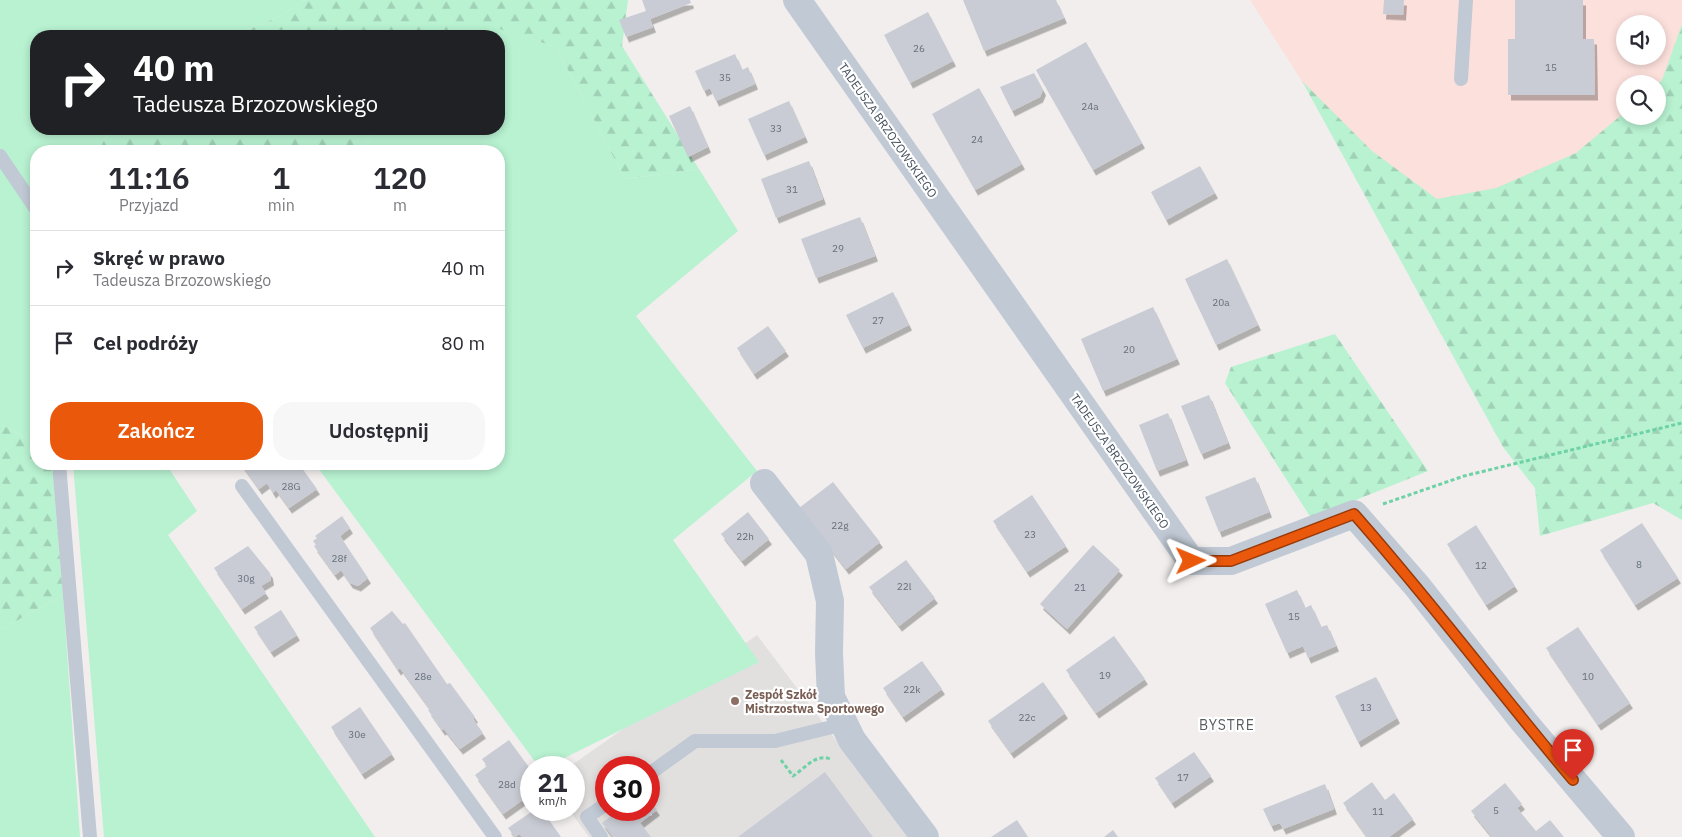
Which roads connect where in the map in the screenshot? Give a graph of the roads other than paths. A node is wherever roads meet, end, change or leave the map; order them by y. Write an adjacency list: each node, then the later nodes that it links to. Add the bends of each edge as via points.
1 (797, 0): 16 (street, TADEUSZA BRZOZOWSKIEGO, via 1191,561 1231,561 1354,514 1417,586 1524,722)
2 (1466, 0): 3 (lane)
3 (1461, 79)
4 (0, 156): 5 (lane)
5 (30, 200)
6 (59, 470): 12 (lane)
7 (764, 484): 9 (street, via 819,554 830,601 828,653 831,697)
8 (242, 486): 13 (lane)
9 (844, 724): 10 (lane, via 775,741 695,741); 15 (street, via 852,740)
10 (660, 766)
11 (595, 812): 14 (lane, via 587,817)
12 (90, 837)
13 (495, 837)
14 (601, 837)
15 (925, 837)
16 (1621, 837)

